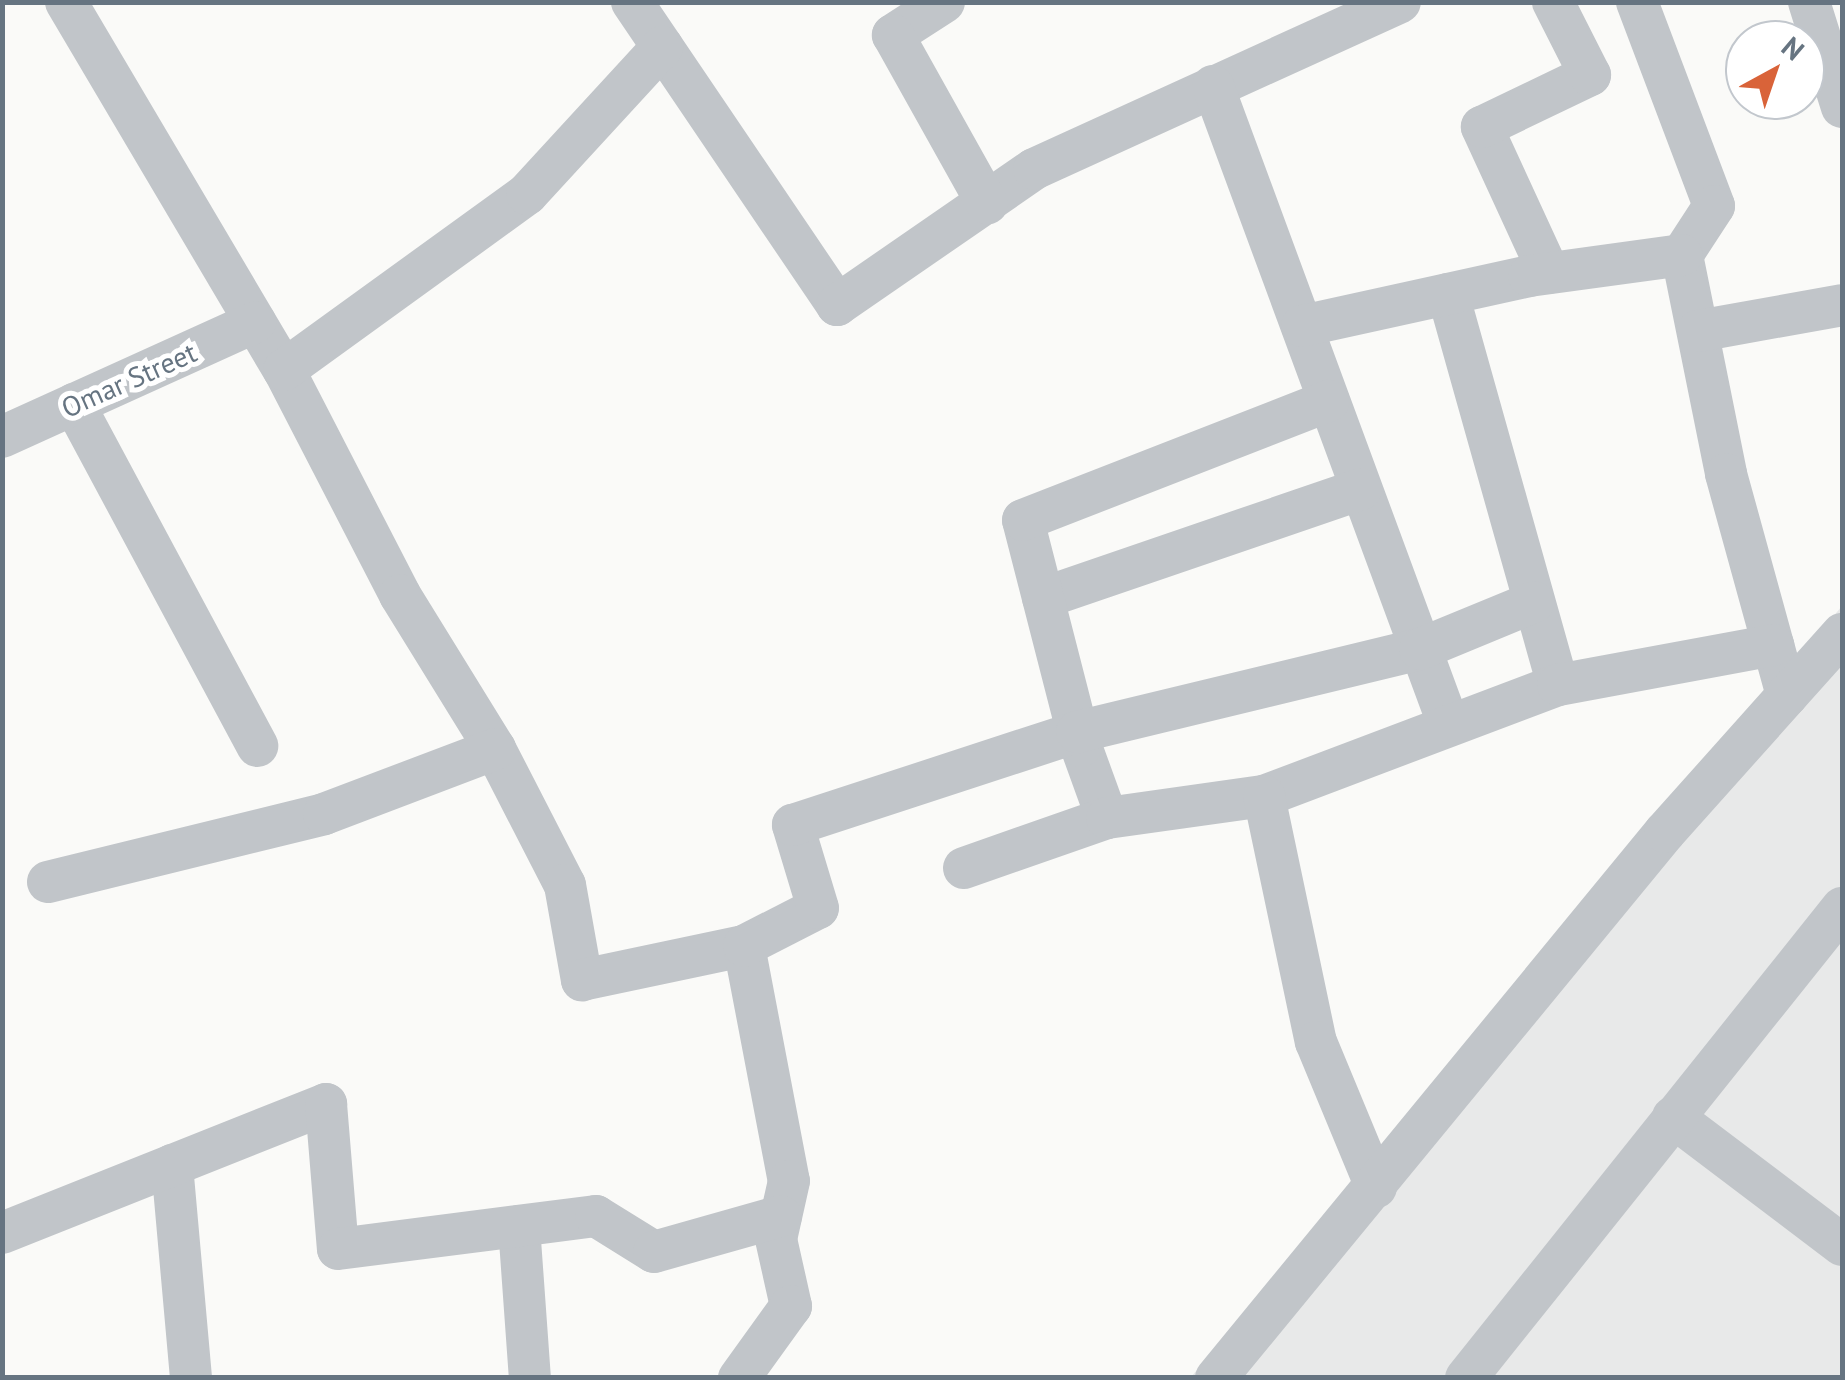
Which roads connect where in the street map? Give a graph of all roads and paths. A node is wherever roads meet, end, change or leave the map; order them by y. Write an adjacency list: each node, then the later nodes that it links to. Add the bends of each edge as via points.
1 (66, 2): 16 (street)
2 (632, 2): 8 (street)
3 (944, 2): 11 (street, via 893,35)
4 (1400, 2): 9 (street)
5 (1554, 2): 13 (street, via 1590,74 1482,127)
6 (1637, 2): 12 (street, via 1714,206)
7 (1809, 2): 10 (street)
8 (662, 47): 11 (street, via 837,305); 19 (street, via 527,194)
9 (1212, 86): 11 (street, via 1034,170); 17 (street)
10 (1842, 107)
11 (987, 203)
12 (1682, 254): 13 (street); 18 (street)
13 (1549, 273): 14 (street)
14 (1448, 294): 17 (street); 25 (street)
15 (1842, 305): 18 (street)
16 (255, 322): 19 (street); 21 (street, Omar Street)
17 (1302, 326): 20 (street)
18 (1698, 331): 27 (street, via 1726,474)
19 (284, 370): 34 (street, via 400,595)
20 (1329, 401): 23 (street); 24 (street, via 1022,520)
21 (74, 404): 22 (street, Omar Street); 33 (street)
22 (2, 438)
23 (1362, 490): 24 (street); 28 (street)
24 (1043, 598): 32 (street)
25 (1534, 602): 28 (street); 29 (street)
26 (1842, 634): 30 (street)
27 (1773, 645): 29 (street); 30 (street)
28 (1420, 650): 31 (street); 32 (street)
29 (1558, 684): 31 (street)
30 (1787, 696): 43 (street, via 1665,832)
31 (1448, 723): 35 (street)
32 (1077, 732): 36 (street); 40 (street, via 793,826 818,908)
33 (257, 746)
34 (496, 749): 38 (street, via 324,814); 40 (street, via 565,885 582,980)
35 (1264, 796): 36 (street); 43 (street, via 1316,1042)
36 (1107, 818): 37 (street)
37 (964, 868)
38 (48, 882)
39 (1842, 908): 41 (street)
40 (744, 946): 44 (street, via 790,1182)
41 (1673, 1117): 47 (street); 52 (street)
42 (172, 1165): 45 (street, via 326,1104 338,1250); 46 (street); 48 (street)
43 (1376, 1187): 51 (street)
44 (781, 1216): 45 (street, via 654,1252 596,1216); 50 (street, via 776,1239 790,1306)
45 (519, 1226): 49 (street)
46 (2, 1232)
47 (1842, 1245)
48 (191, 1378)
49 (530, 1378)
50 (739, 1378)
51 (1216, 1378)
52 (1466, 1378)

